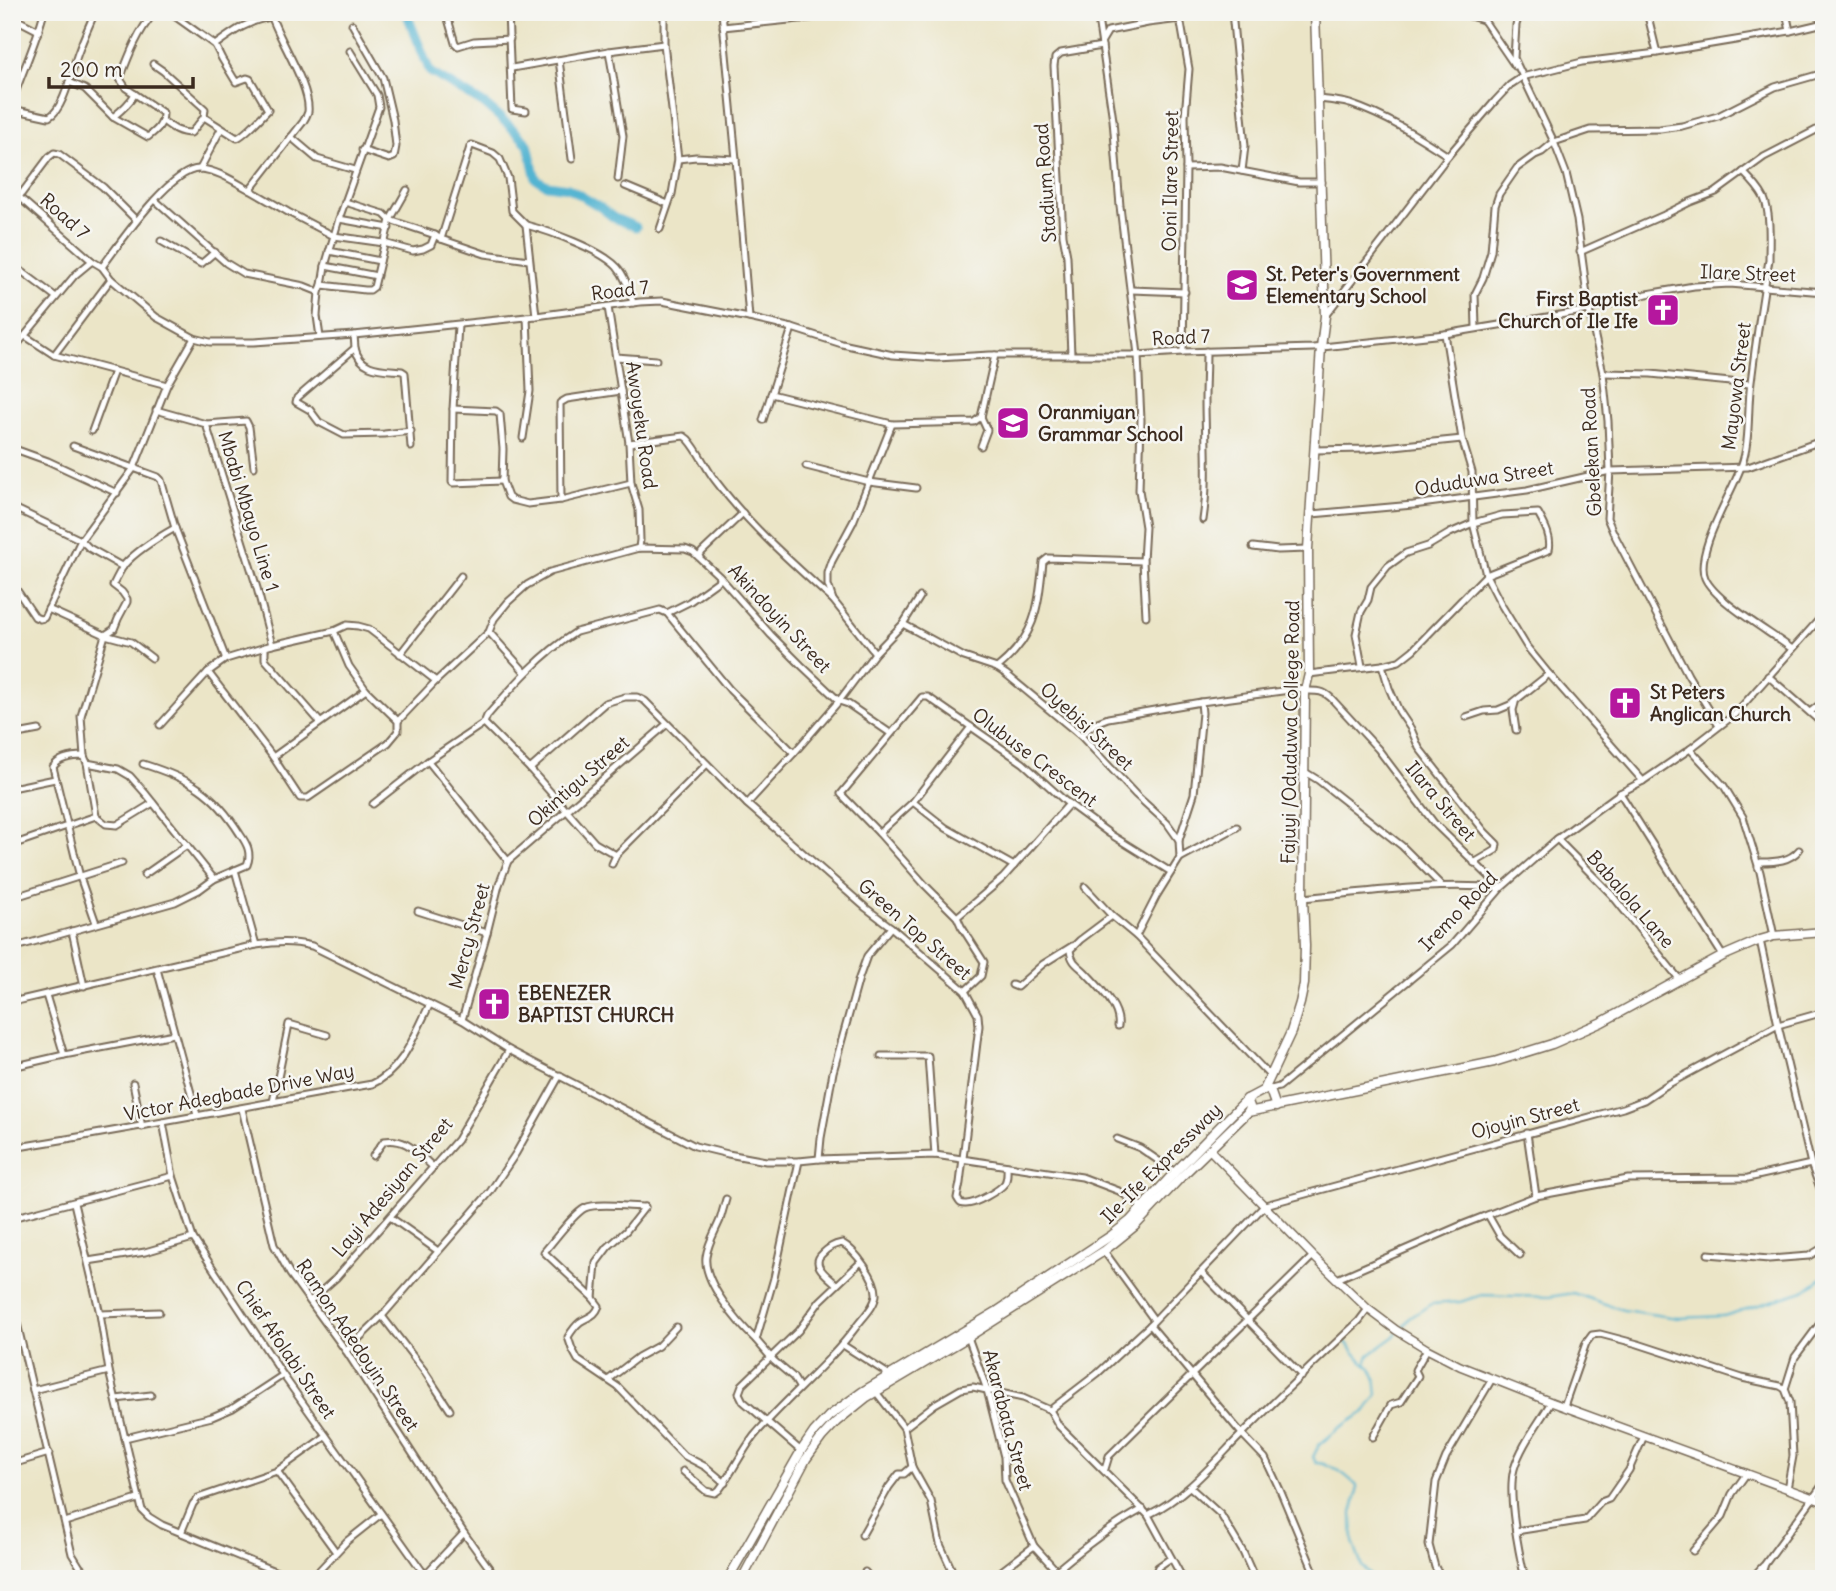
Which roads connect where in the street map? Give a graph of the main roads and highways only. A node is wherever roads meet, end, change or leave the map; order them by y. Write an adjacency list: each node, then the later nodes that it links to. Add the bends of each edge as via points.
1 (1315, 12): 3 (main road, Fajuyi /Oduduwa College Road, via 1325,316 1308,549 1304,984 1291,1032)
2 (1824, 932): 5 (main road, via 1760,940 1552,1044 1494,1062)
3 (1267, 1090): 4 (main road); 5 (main road)
4 (1247, 1098): 6 (main road, Ile-Ife Expressway); 7 (main road, Ile-Ife Expressway)
5 (1276, 1107): 6 (main road)
6 (1248, 1112): 7 (main road, Ile-Ife Expressway)
7 (1146, 1209): 8 (main road, Ile-Ife Expressway, via 1084,1255 829,1416 801,1451); 9 (main road, Ile-Ife Expressway, via 1135,1226 1104,1251 876,1392 836,1422 789,1489)
8 (728, 1579)
9 (742, 1579)

